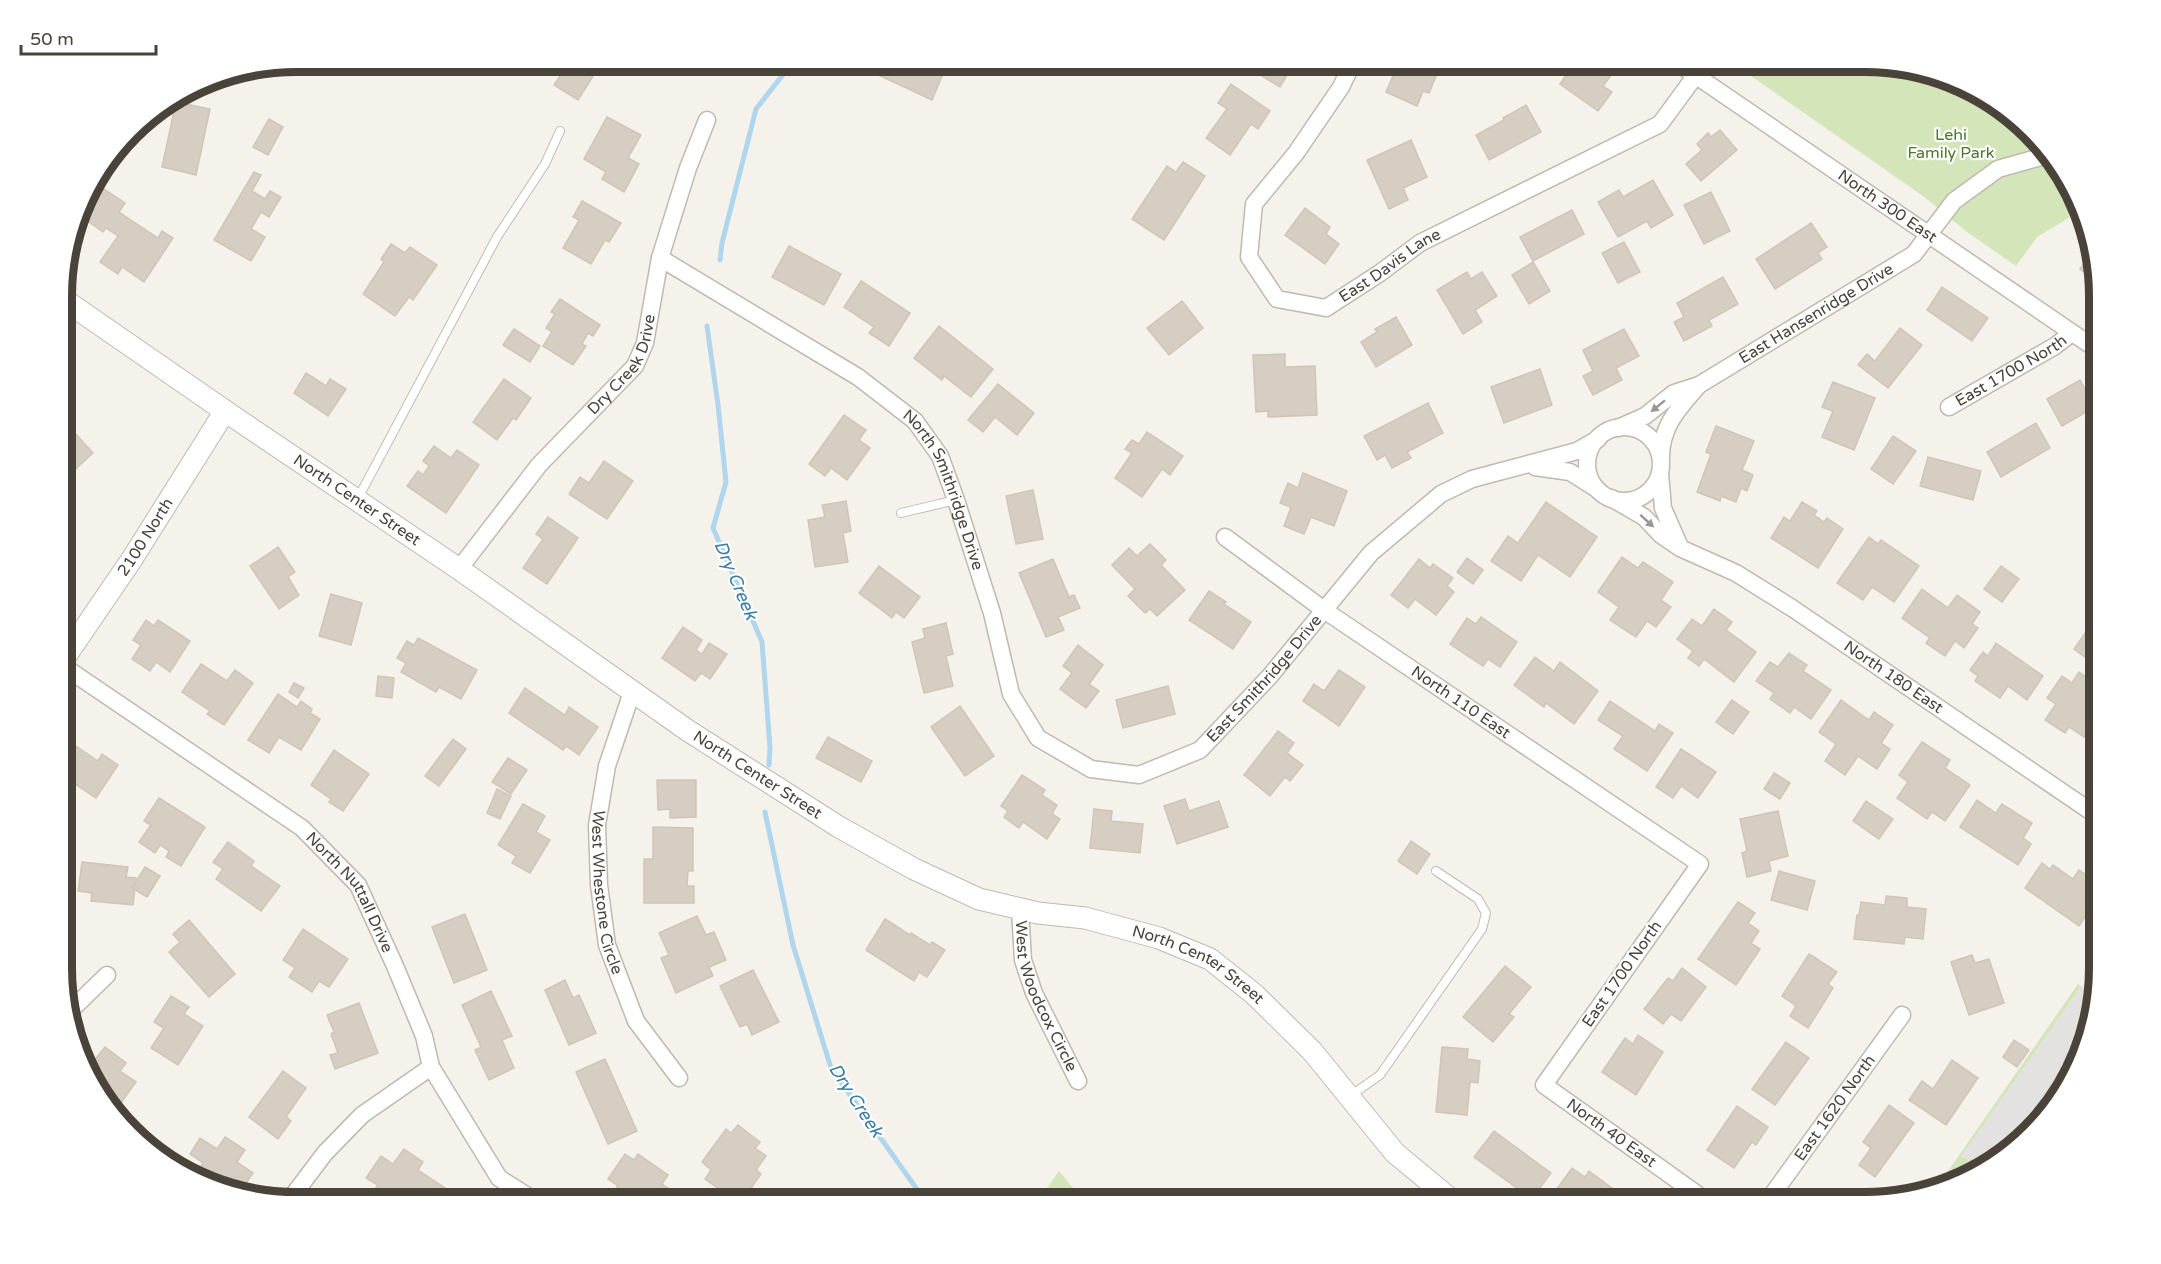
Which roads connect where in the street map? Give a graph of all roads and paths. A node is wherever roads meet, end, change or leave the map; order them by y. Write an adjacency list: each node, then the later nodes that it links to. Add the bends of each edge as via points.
1 (1348, 72): 3 (street, East Davis Lane, via 1296,153 1254,204 1249,257 1277,298 1326,308 1420,243 1660,123)
2 (1691, 72): 3 (street, North 300 East)
3 (1696, 75): 7 (street, North 300 East)
4 (707, 120): 8 (street, Dry Creek Drive)
5 (560, 131): 20 (lane, via 545,165 497,237)
6 (2041, 157): 7 (street, East Hansenridge Drive, via 1998,170 1954,201)
7 (1927, 235): 10 (street, North 300 East); 12 (street, East Hansenridge Drive, via 1914,254)
8 (660, 258): 21 (street, North Smithridge Drive, via 858,377 915,421 940,456); 25 (street, Dry Creek Drive, via 645,343 635,366 539,465)
9 (72, 305): 14 (street, North Center Street)
10 (2072, 333): 11 (street, North 300 East); 13 (street, East 1700 North)
11 (2089, 344)
12 (1699, 385): 15 (street, East Hansenridge Drive, one-way to 15, via 1674,393 1645,416); 18 (street, East Hansenridge Drive, via 1665,432)
13 (1949, 407)
14 (225, 411): 20 (street, North Center Street); 27 (street, 2100 North)
15 (1618, 428): 16 (street); 18 (street, via 1634,428 1648,436 1658,448)
16 (1598, 439): 17 (street, via 1570,454); 19 (street, via 1588,460 1590,476)
17 (1516, 468): 19 (street, via 1570,472); 26 (street, via 1472,479 1440,494 1371,553)
18 (1661, 468): 19 (street, via 1654,486 1641,496 1626,501); 24 (street, via 1662,508)
19 (1604, 494): 24 (street, North 180 East, one-way to 24, via 1644,517)
20 (357, 500): 25 (street, North Center Street)
21 (956, 500): 22 (lane); 30 (street, North Smithridge Drive, via 992,614 1011,694 1038,738 1091,769)
22 (902, 513)
23 (1226, 537): 26 (street, North 110 East)
24 (1680, 548): 31 (street, North 180 East, via 1736,573 1792,608)
25 (459, 569): 29 (street, North Center Street)
26 (1324, 610): 30 (street, East Smithridge Drive, via 1270,676 1200,750); 32 (street, North 110 East)
27 (72, 647)
28 (72, 672): 38 (street, North Nuttall Drive, via 302,828 358,885 424,1036)
29 (632, 692): 34 (street, North Center Street, via 794,799 896,859 979,899); 39 (street, West Whestone Circle, via 607,766 597,825 599,885 607,945 636,1021)
30 (1138, 775)
31 (2089, 810)
32 (1700, 864): 41 (street, East 1700 North)
33 (1436, 871): 42 (lane, via 1479,899 1486,913 1482,929 1380,1075)
34 (1020, 909): 40 (street, West Woodcox Circle, via 1023,960 1034,993); 42 (street, North Center Street, via 1085,918 1159,938 1210,958 1254,994)
35 (107, 975): 36 (street)
36 (75, 1006)
37 (1902, 1015): 47 (street, East 1620 North)
38 (431, 1067): 43 (street, via 362,1115 325,1153); 44 (street, North Nuttall Drive, via 499,1178)
39 (679, 1078)
40 (1078, 1081)
41 (1544, 1085): 46 (street, North 40 East)
42 (1350, 1096): 45 (street, North Center Street, via 1395,1153)
43 (296, 1192)
44 (521, 1192)
45 (1442, 1192)
46 (1694, 1192)
47 (1774, 1192)

